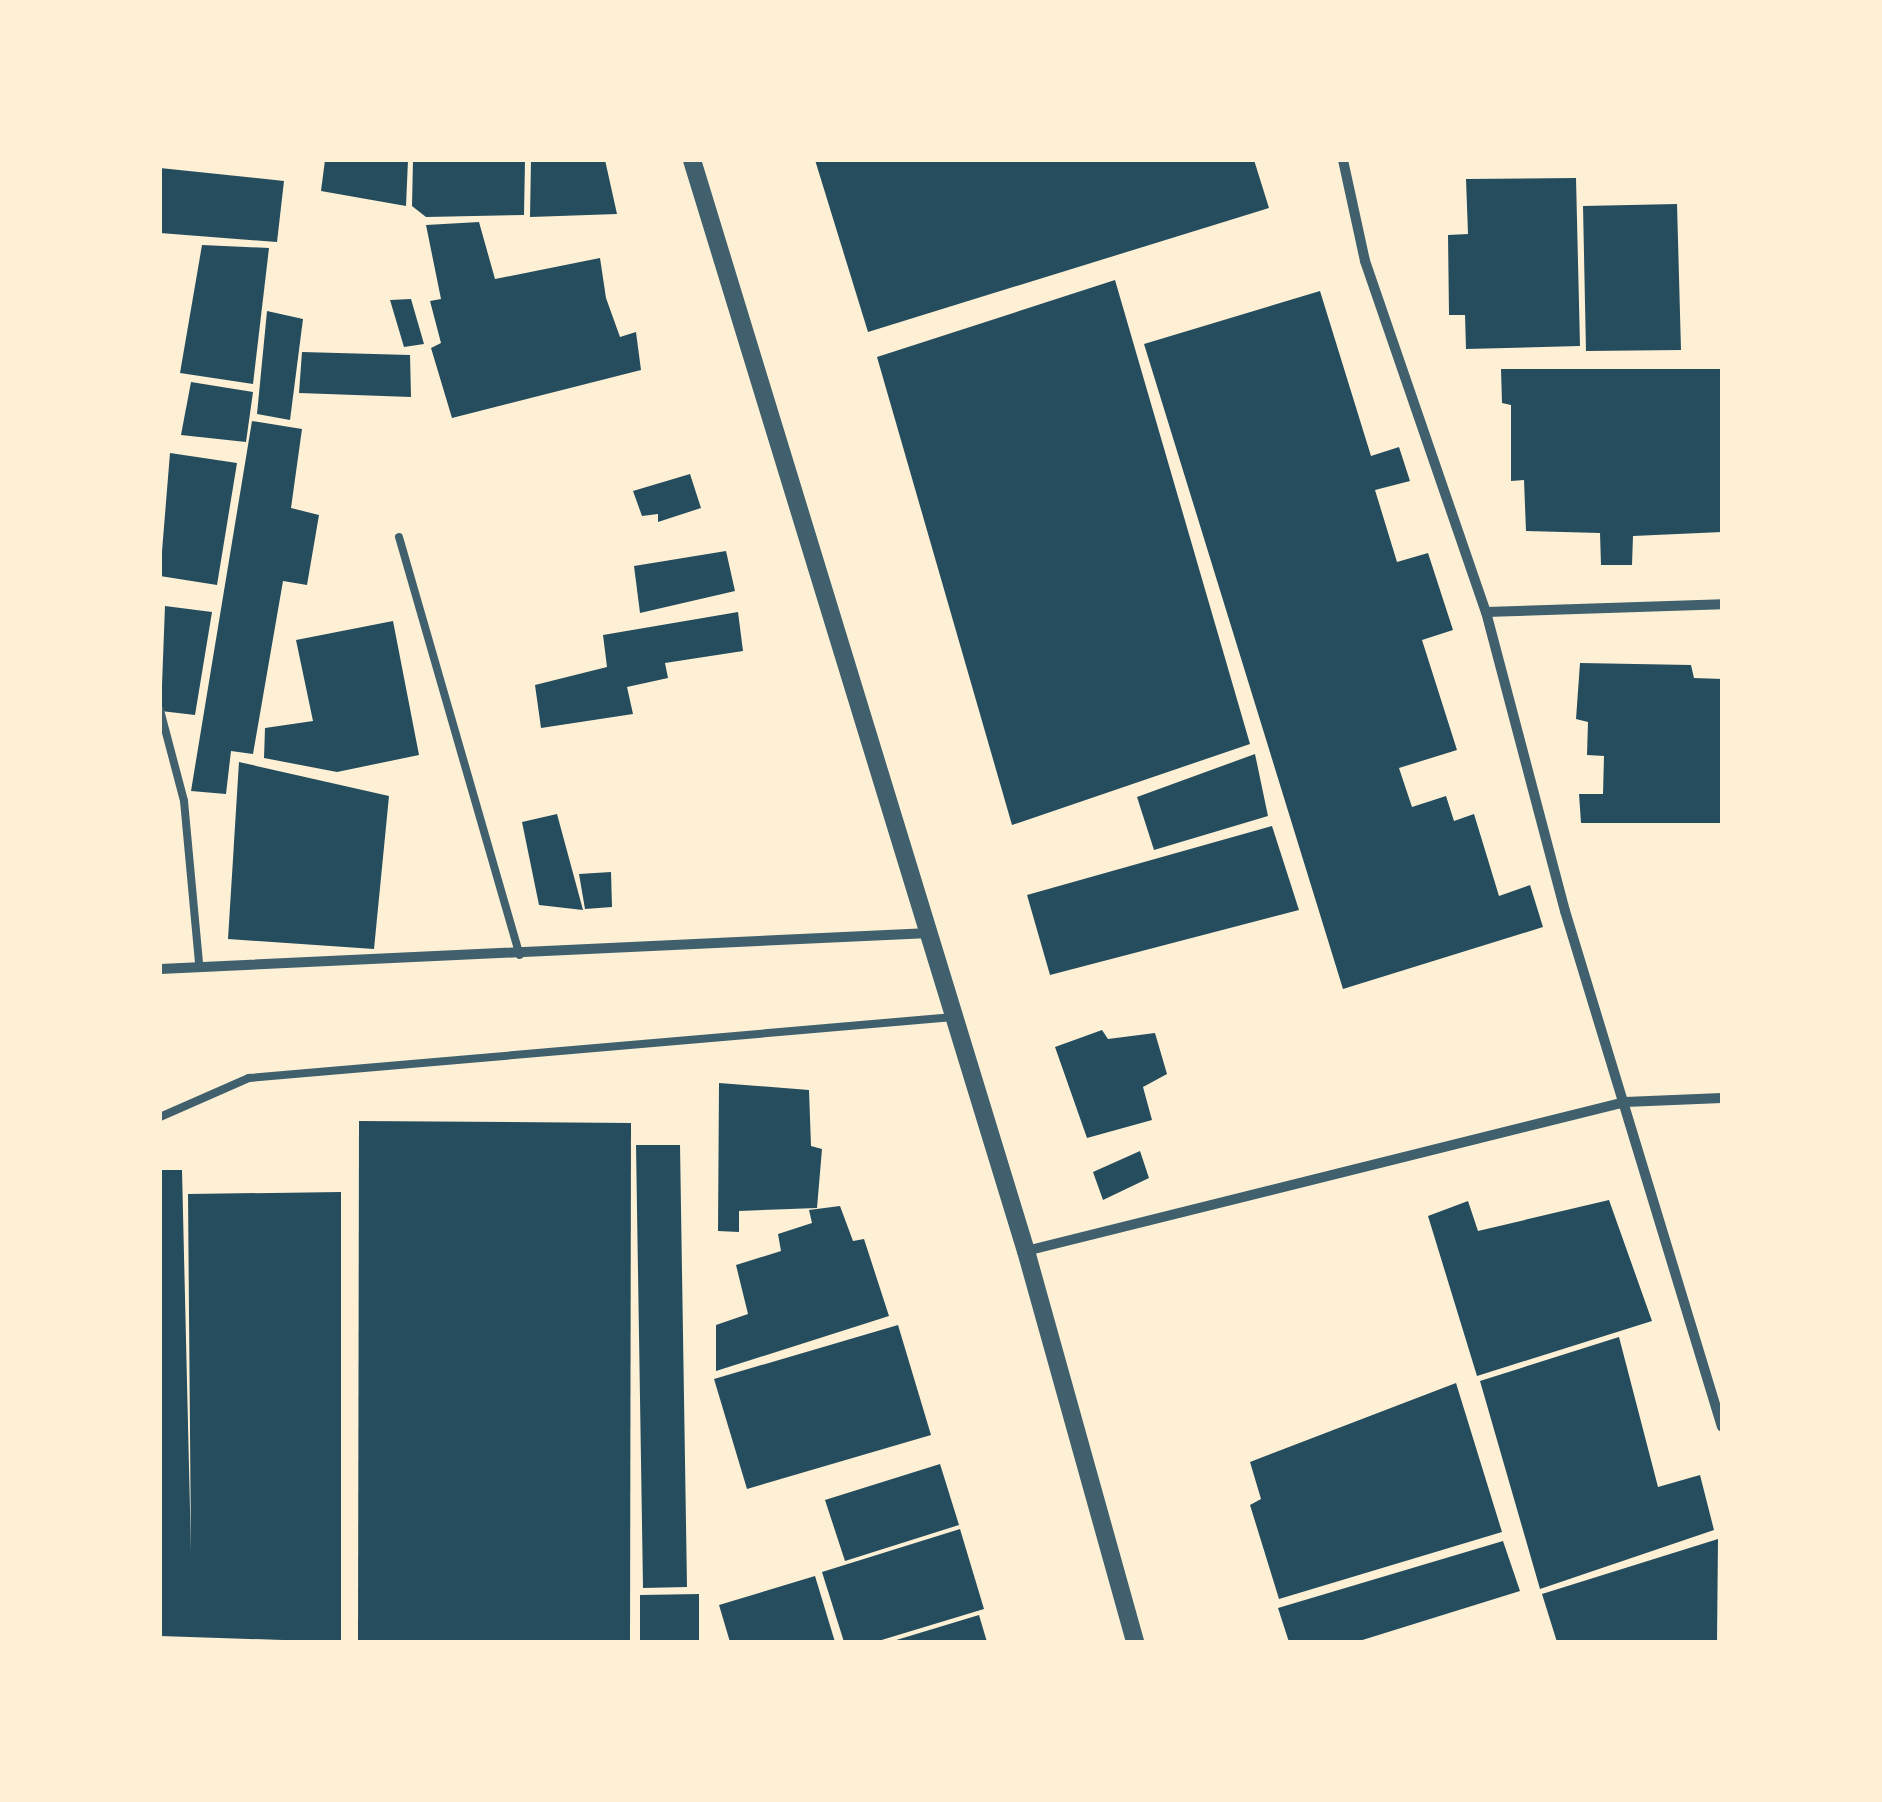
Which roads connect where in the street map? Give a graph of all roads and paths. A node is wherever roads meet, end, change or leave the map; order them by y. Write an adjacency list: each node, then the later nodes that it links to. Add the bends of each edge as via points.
1 (692, 160): 7 (street)
2 (1343, 160): 5 (street, via 1366,262)
3 (399, 537): 8 (lane)
4 (1722, 604): 5 (street)
5 (1486, 612): 13 (street)
6 (160, 710): 9 (lane, via 184,801)
7 (930, 933): 8 (street); 11 (street)
8 (520, 955): 9 (street)
9 (199, 964): 10 (street)
10 (160, 969)
11 (956, 1016): 14 (lane, via 249,1078); 15 (street)
12 (1722, 1098): 13 (street)
13 (1625, 1102): 15 (street); 16 (street)
14 (160, 1118)
15 (1026, 1251): 17 (street)
16 (1722, 1427)
17 (1135, 1642)

